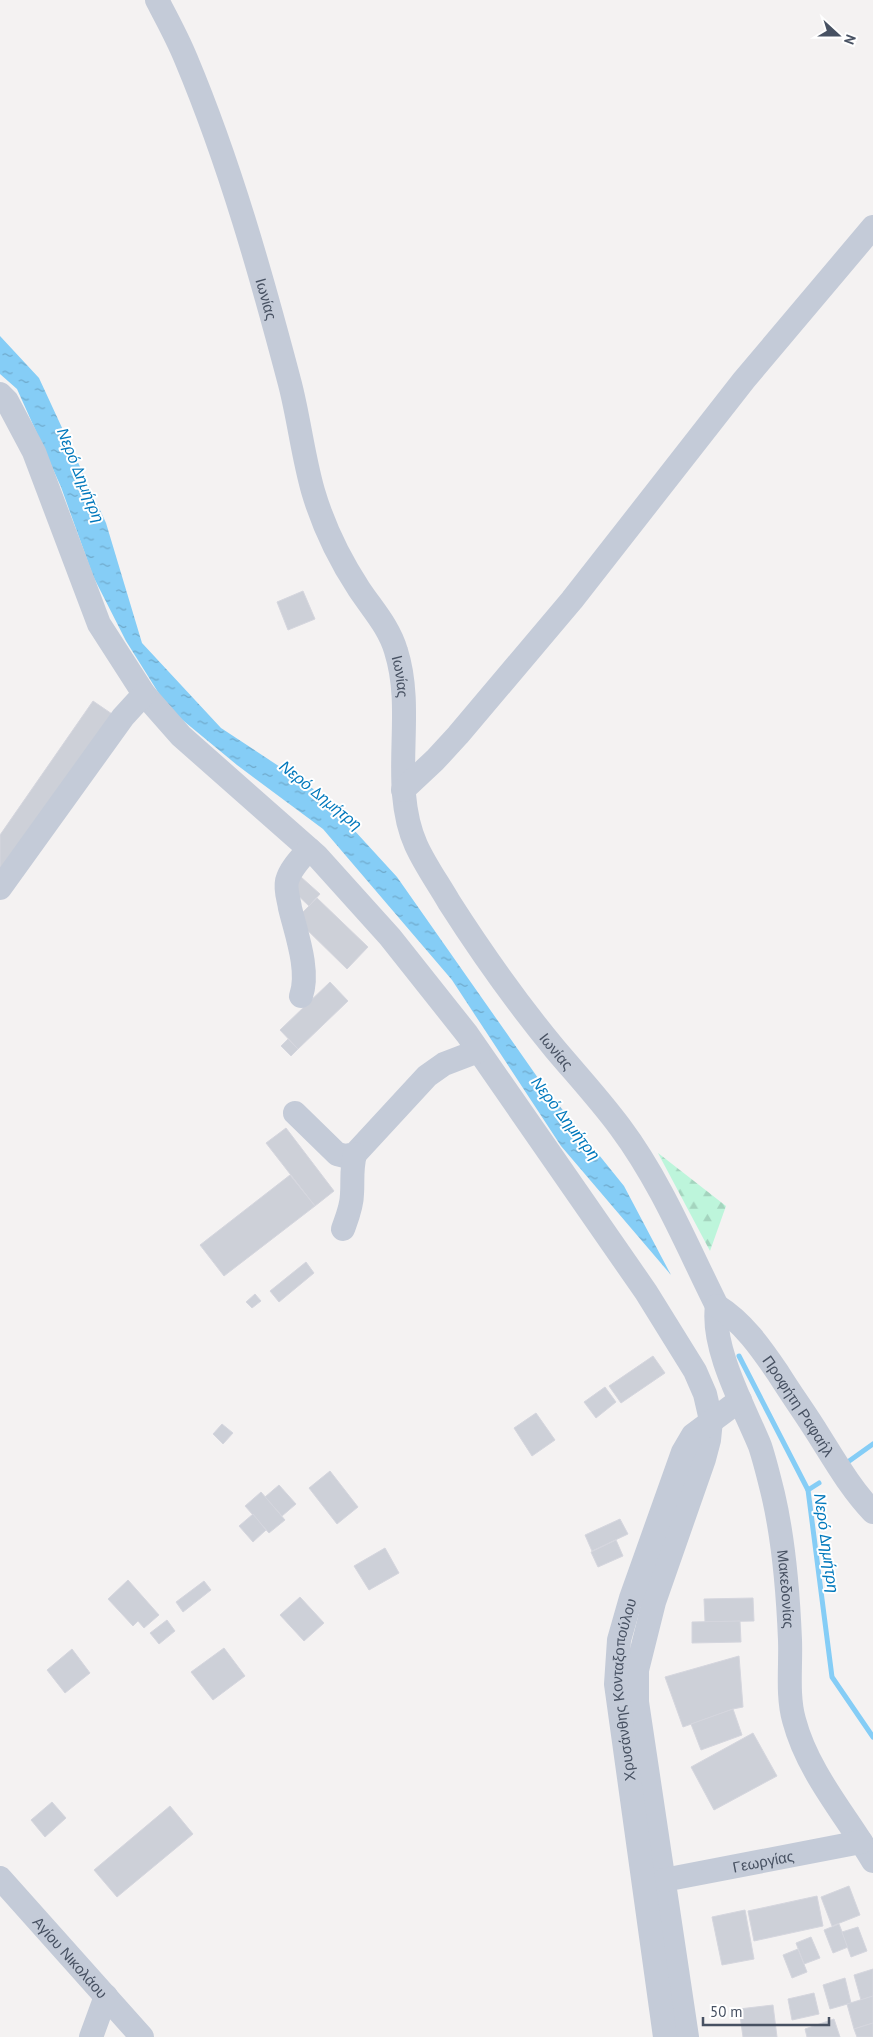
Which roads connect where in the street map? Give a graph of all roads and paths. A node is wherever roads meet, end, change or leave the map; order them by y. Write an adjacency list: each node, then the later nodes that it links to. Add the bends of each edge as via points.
1 (157, 0): 5 (street, Ιωνίας, via 185,56 228,170 295,404 313,491 334,543 358,587 387,627 397,653 402,674)
2 (873, 227): 5 (street, via 744,380 572,600 458,735)
3 (0, 394): 4 (street, via 34,452 99,624)
4 (144, 694): 6 (street, via 182,736); 7 (street, via 123,717)
5 (403, 790): 13 (street, Ιωνίας, via 408,822 428,868 496,971 554,1048 622,1129 650,1171)
6 (309, 849): 8 (street, via 287,882 302,960); 9 (street, via 390,937)
7 (0, 888)
8 (301, 996)
9 (478, 1051): 11 (street, via 444,1064 427,1076); 15 (street, via 646,1292 695,1371)
10 (295, 1113): 11 (street, via 337,1154)
11 (355, 1154): 12 (street, via 352,1194)
12 (342, 1229)
13 (717, 1306): 14 (street, Μακεδονίας, via 717,1335); 16 (street, Προφήτη Ραφαήλ, via 737,1320 767,1358 850,1484)
14 (740, 1400): 15 (street, Χρυσάνθης Κονταξοπούλου); 17 (street, Μακεδονίας, via 760,1448 779,1527 788,1600 793,1719 817,1775)
15 (711, 1420): 19 (street, Χρυσάνθης Κονταξοπούλου, via 704,1459 654,1602 637,1670 637,1702); 23 (street, Χρυσάνθης Κονταξοπούλου, via 693,1435 675,1471 631,1598 616,1660 616,1684)
16 (870, 1503)
17 (867, 1852): 19 (street, Γεωργίας)
18 (0, 1878): 20 (street, Αγίου Νικολάου)
19 (664, 1880): 24 (street, Χρυσάνθης Κονταξοπούλου)
20 (106, 1996): 21 (street); 22 (street, Αγίου Νικολάου)
21 (91, 2037)
22 (142, 2037)
23 (665, 2037)
24 (687, 2037)

